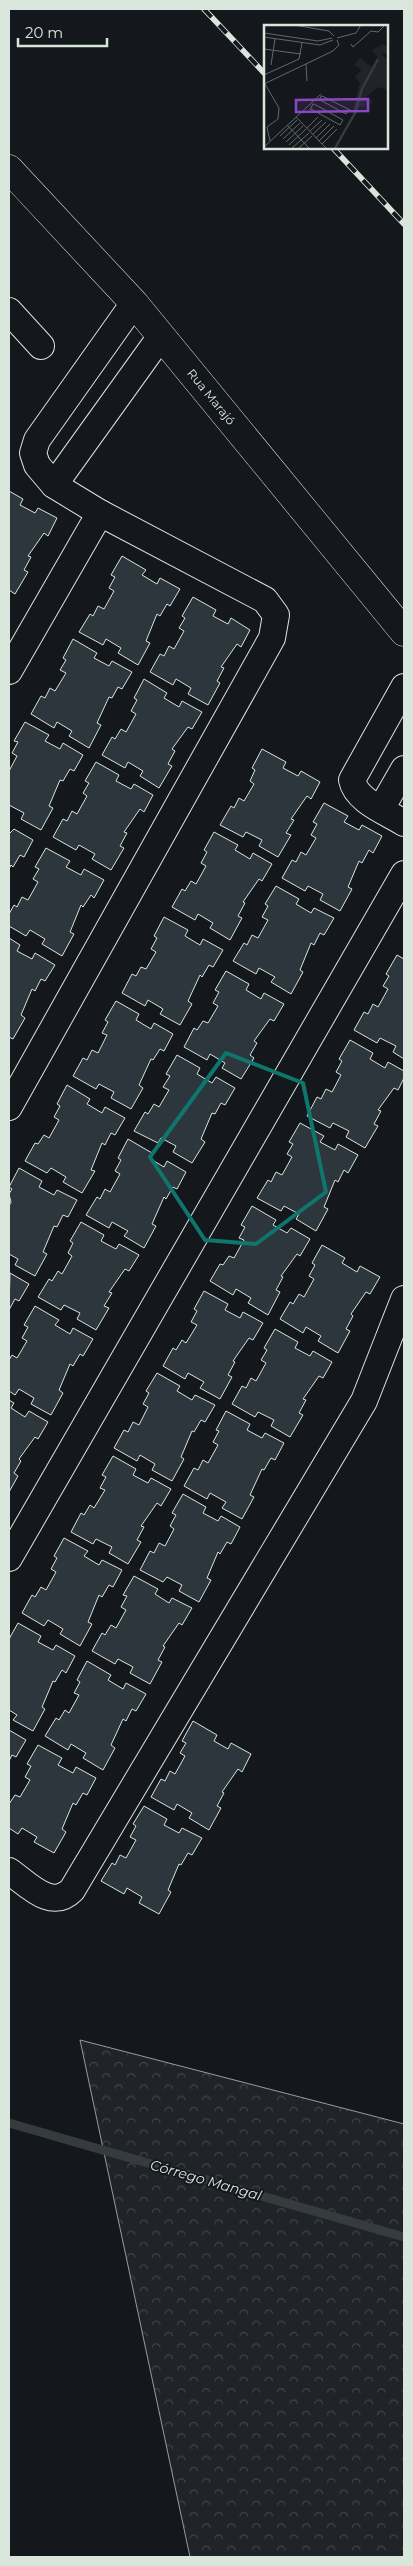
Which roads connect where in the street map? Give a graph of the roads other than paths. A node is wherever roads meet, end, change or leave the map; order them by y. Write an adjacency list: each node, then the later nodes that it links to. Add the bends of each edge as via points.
1 (9, 169): 2 (street, Rua Marajó)
2 (134, 303): 4 (street, Rua Marajó); 6 (street, via 37,440 33,453 37,465)
3 (9, 311): 5 (street)
4 (161, 336): 6 (street); 8 (street, Rua Marajó)
5 (41, 346)
6 (54, 485): 7 (street)
7 (100, 513): 9 (street); 15 (street, via 265,600 276,616 272,638)
8 (404, 632)
9 (9, 671)
10 (404, 687): 12 (street, via 352,780 354,790)
11 (404, 769): 12 (street)
12 (381, 809): 13 (street)
13 (404, 823)
14 (404, 874): 17 (street)
15 (9, 1107)
16 (404, 1299): 18 (street, via 364,1401 72,1890 55,1900)
17 (9, 1558)
18 (9, 1871)

